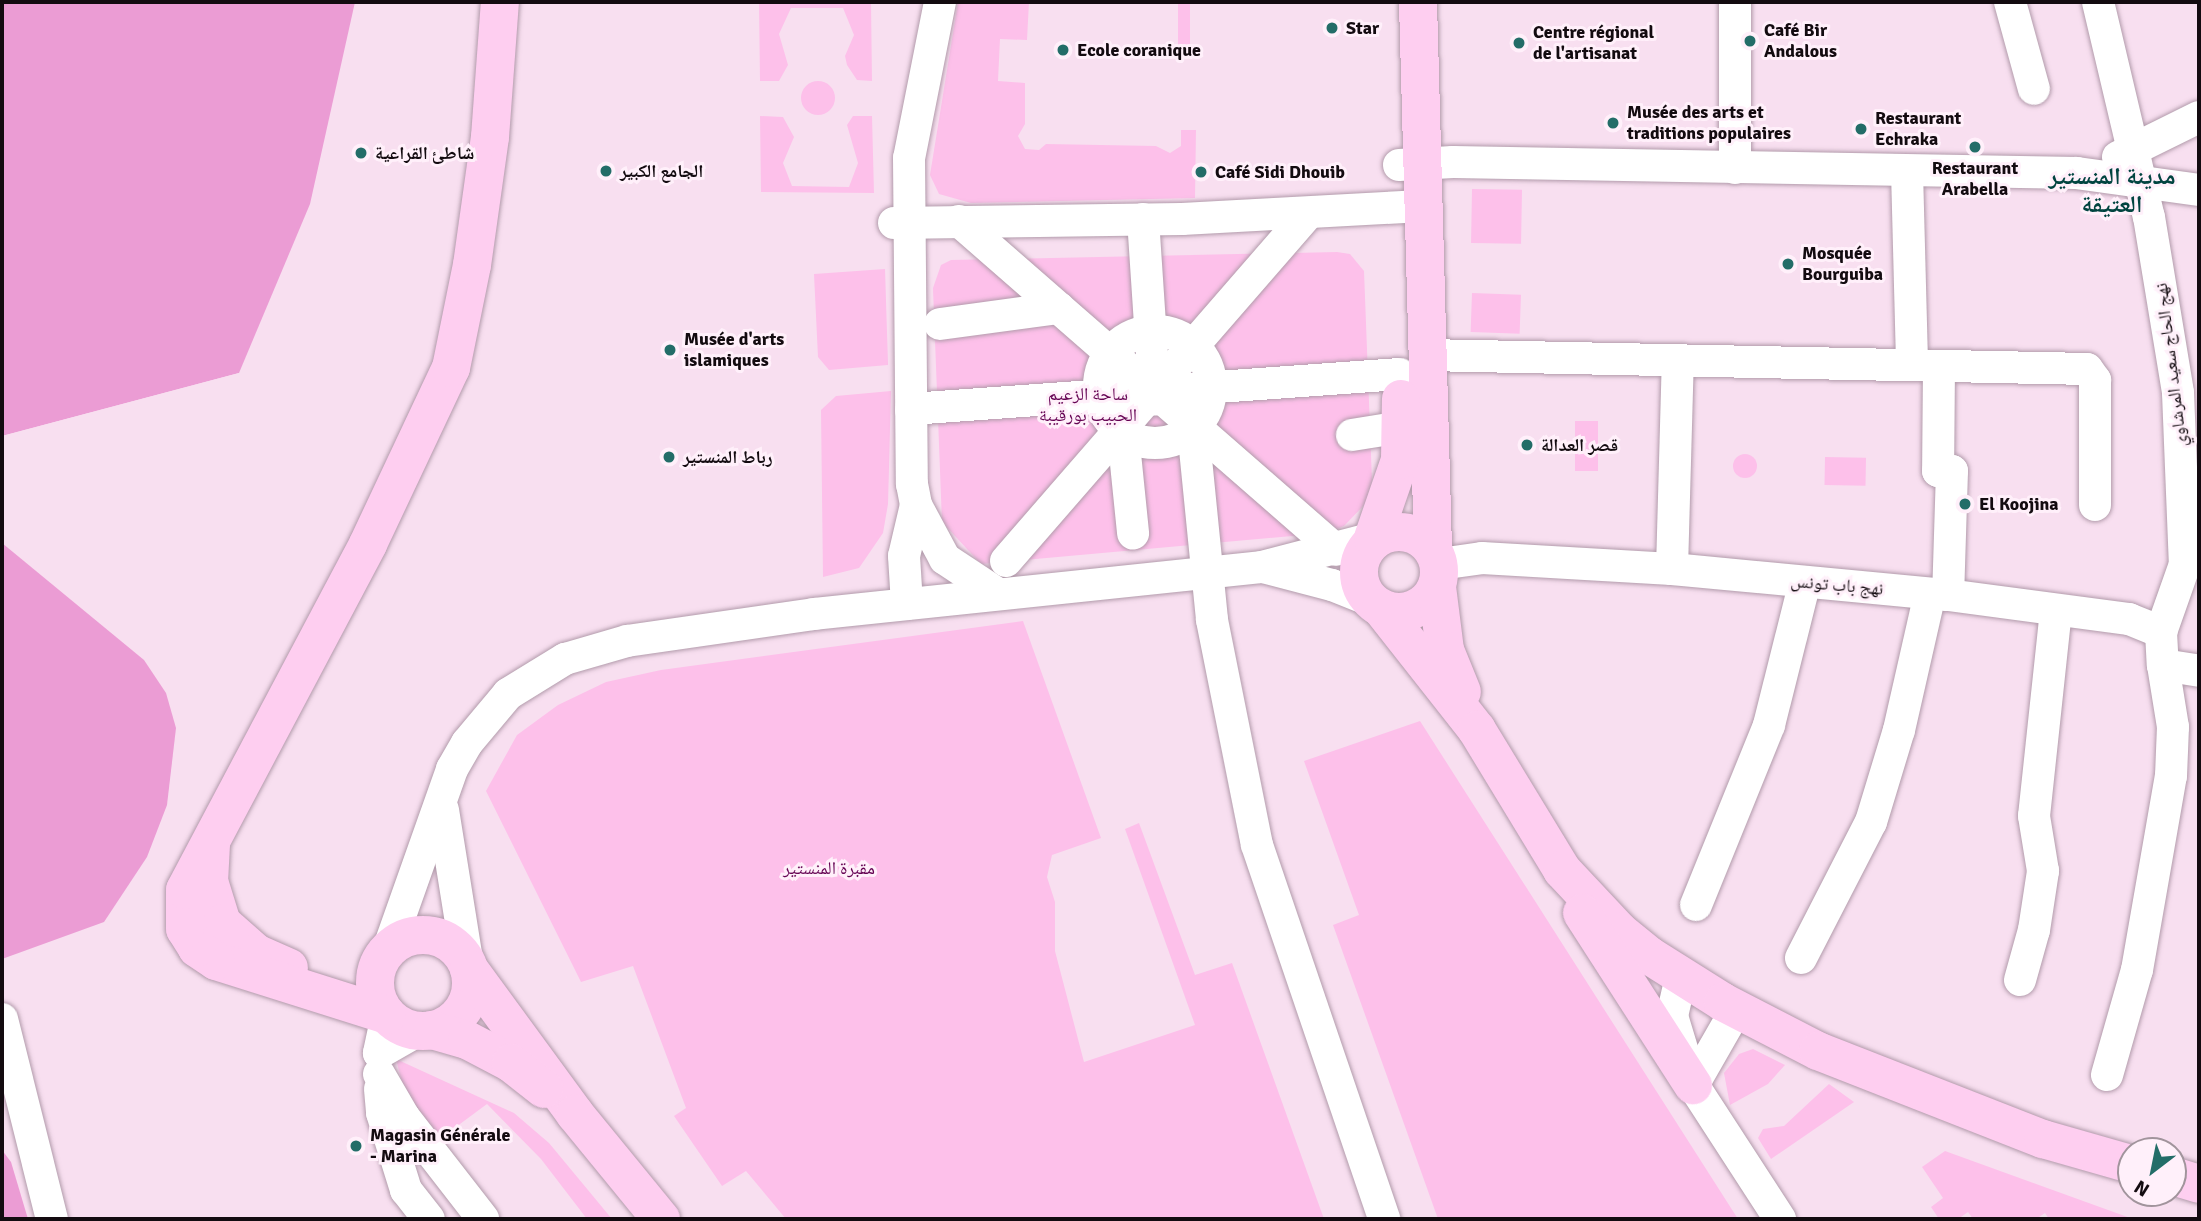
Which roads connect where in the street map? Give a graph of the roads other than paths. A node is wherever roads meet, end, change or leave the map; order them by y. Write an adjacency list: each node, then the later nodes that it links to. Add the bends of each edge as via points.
1 (500, 2): 59 (main road, via 486,162 452,368 368,544)
2 (940, 2): 19 (street)
3 (1396, 2): 10 (main road)
4 (1418, 2): 10 (main road)
5 (1735, 2): 12 (street)
6 (2010, 2): 8 (street)
7 (2098, 2): 11 (street, نهج الحاج سعيد المرشاوي)
8 (2034, 89)
9 (2199, 117): 11 (street)
10 (1432, 165): 12 (street); 15 (main road)
11 (2138, 165): 13 (street, via 2077,173); 14 (street); 47 (street, نهج الحاج سعيد المرشاوي, via 2178,393)
12 (1735, 167): 13 (street)
13 (1907, 171): 27 (street)
14 (2199, 190)
15 (1411, 207): 16 (street); 26 (main road)
16 (1308, 213): 17 (street); 23 (street)
17 (1143, 219): 18 (street); 22 (street)
18 (959, 221): 19 (street); 20 (street)
19 (901, 223): 31 (street, via 902,378)
20 (1059, 308): 21 (street); 24 (street)
21 (940, 324)
22 (1152, 331): 23 (street, via 1176,334); 24 (street, via 1124,340); 29 (street)
23 (1194, 346): 28 (street, via 1204,359); 29 (street)
24 (1110, 353): 29 (street); 30 (street, via 1102,368)
25 (1678, 360): 26 (street); 27 (street); 45 (street)
26 (1413, 364): 28 (street); 33 (main road); 44 (main road)
27 (1925, 366): 38 (street, via 2090,370 2095,380); 50 (street, via 1938,471 1952,471)
28 (1211, 388): 29 (street); 32 (street, via 1205,414)
29 (1154, 391): 30 (street); 32 (street); 34 (street); 36 (street)
30 (1100, 396): 31 (street); 34 (street, via 1109,419)
31 (911, 410): 37 (street)
32 (1194, 428): 36 (street); 41 (street); 46 (street)
33 (1402, 428): 35 (street); 40 (main road, via 1393,490)
34 (1122, 432): 36 (street, via 1139,442); 39 (street); 42 (street)
35 (1352, 435)
36 (1162, 443)
37 (915, 505): 49 (street, via 945,559); 51 (street, via 904,556)
38 (2095, 505)
39 (1133, 533)
40 (1373, 538): 41 (street); 44 (main road, via 1410,533); 52 (main road, via 1359,575)
41 (1336, 550): 43 (street)
42 (1006, 561)
43 (1262, 567): 46 (street); 52 (street, via 1332,585)
44 (1437, 567): 45 (street, نهج باب تونس, via 1482,558); 52 (main road, via 1420,607 1407,612); 57 (main road, via 1445,650)
45 (1672, 569): 48 (street, نهج باب تونس)
46 (1208, 572): 49 (street); 79 (street, via 1212,620 1257,845)
47 (2191, 579): 54 (street, نهج الحاج سعيد المرشاوي)
48 (1805, 582): 50 (street, نهج باب تونس); 61 (street, via 1769,725)
49 (995, 593): 51 (street)
50 (1939, 595): 53 (street, نهج باب تونس); 63 (street, via 1871,822)
51 (906, 604): 58 (street, via 627,641 565,659 508,694 486,716 452,769)
52 (1376, 605): 57 (main road)
53 (2056, 611): 54 (street, نهج باب تونس, via 2129,620); 66 (street, via 2034,816 2043,871)
54 (2161, 632): 55 (street)
55 (2163, 665): 56 (street); 71 (street, via 2173,727 2171,776 2137,970)
56 (2199, 671)
57 (1477, 730): 60 (main road)
58 (442, 798): 62 (street); 64 (street)
59 (212, 837): 62 (main road, via 209,881 218,914 237,939 256,953 323,979 354,976); 69 (main road, via 185,890 185,929 197,948 239,971)
60 (1562, 870): 65 (main road, via 1619,931); 72 (main road, via 1604,949)
61 (1696, 905)
62 (385, 954): 64 (main road, via 408,938 432,936 460,952); 69 (main road, via 375,981)
63 (1801, 958)
64 (468, 967): 69 (main road, via 466,1004 458,1016); 73 (main road)
65 (1681, 977): 67 (main road); 72 (street, via 1672,1016)
66 (2020, 980)
67 (1737, 1010): 72 (street); 74 (main road, via 1818,1051 1940,1100 2043,1139)
68 (2, 1019): 75 (street)
69 (413, 1025): 70 (street); 73 (main road, via 467,1040 511,1063)
70 (379, 1064): 76 (street, via 382,1113 406,1190); 77 (street, via 404,1117)
71 (2108, 1075)
72 (1693, 1085): 80 (street)
73 (575, 1114): 78 (main road)
74 (2117, 1160)
75 (52, 1219)
76 (429, 1219)
77 (483, 1219)
78 (661, 1219)
79 (1384, 1219)
80 (1780, 1219)

